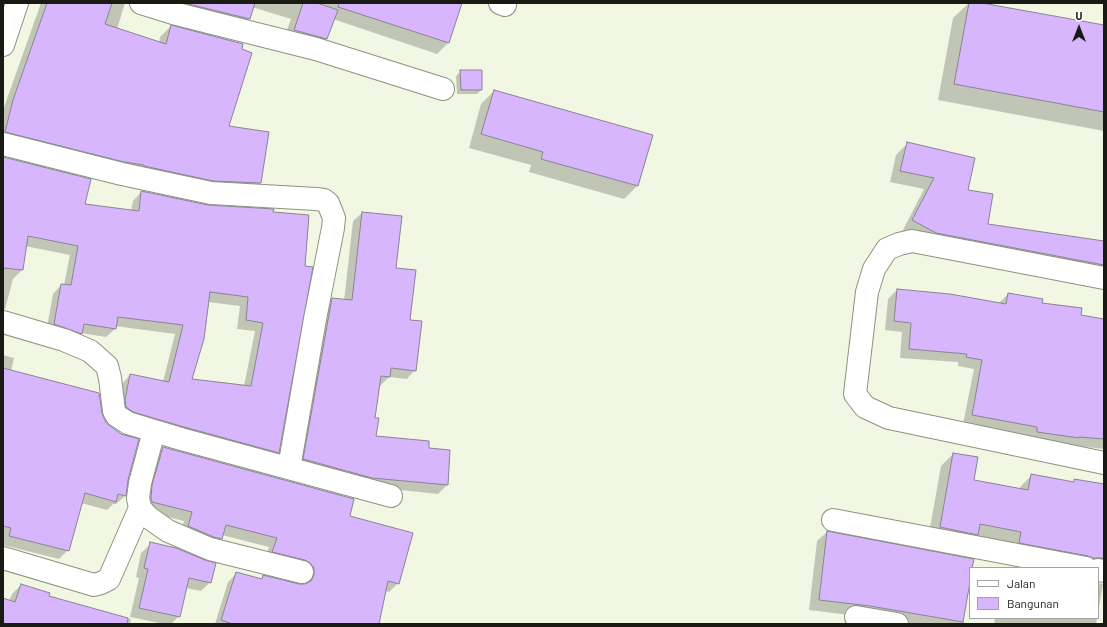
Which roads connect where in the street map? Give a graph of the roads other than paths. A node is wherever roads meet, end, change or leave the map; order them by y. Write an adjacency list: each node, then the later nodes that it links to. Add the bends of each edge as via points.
1 (17, 3): 3 (street)
2 (141, 3): 4 (street, via 316,49)
3 (3, 45)
4 (443, 89)
5 (3, 144): 10 (street, via 211,193 316,199 328,203 334,218 334,228 315,318)
6 (1104, 278): 9 (street, via 912,241 887,249 874,269 866,292 855,394 865,407 889,418)
7 (3, 322): 8 (street, via 64,340 90,351 107,366 117,416 128,423)
8 (154, 430): 10 (street); 12 (street, via 140,483)
9 (1104, 463)
10 (289, 468): 11 (street)
11 (391, 496)
12 (140, 508): 14 (street, via 109,579 101,583 94,585); 16 (street, via 168,531 210,549)
13 (833, 520): 15 (street)
14 (3, 558)
15 (1081, 567)
16 (302, 572)
17 (856, 617): 18 (street)
18 (897, 624)

